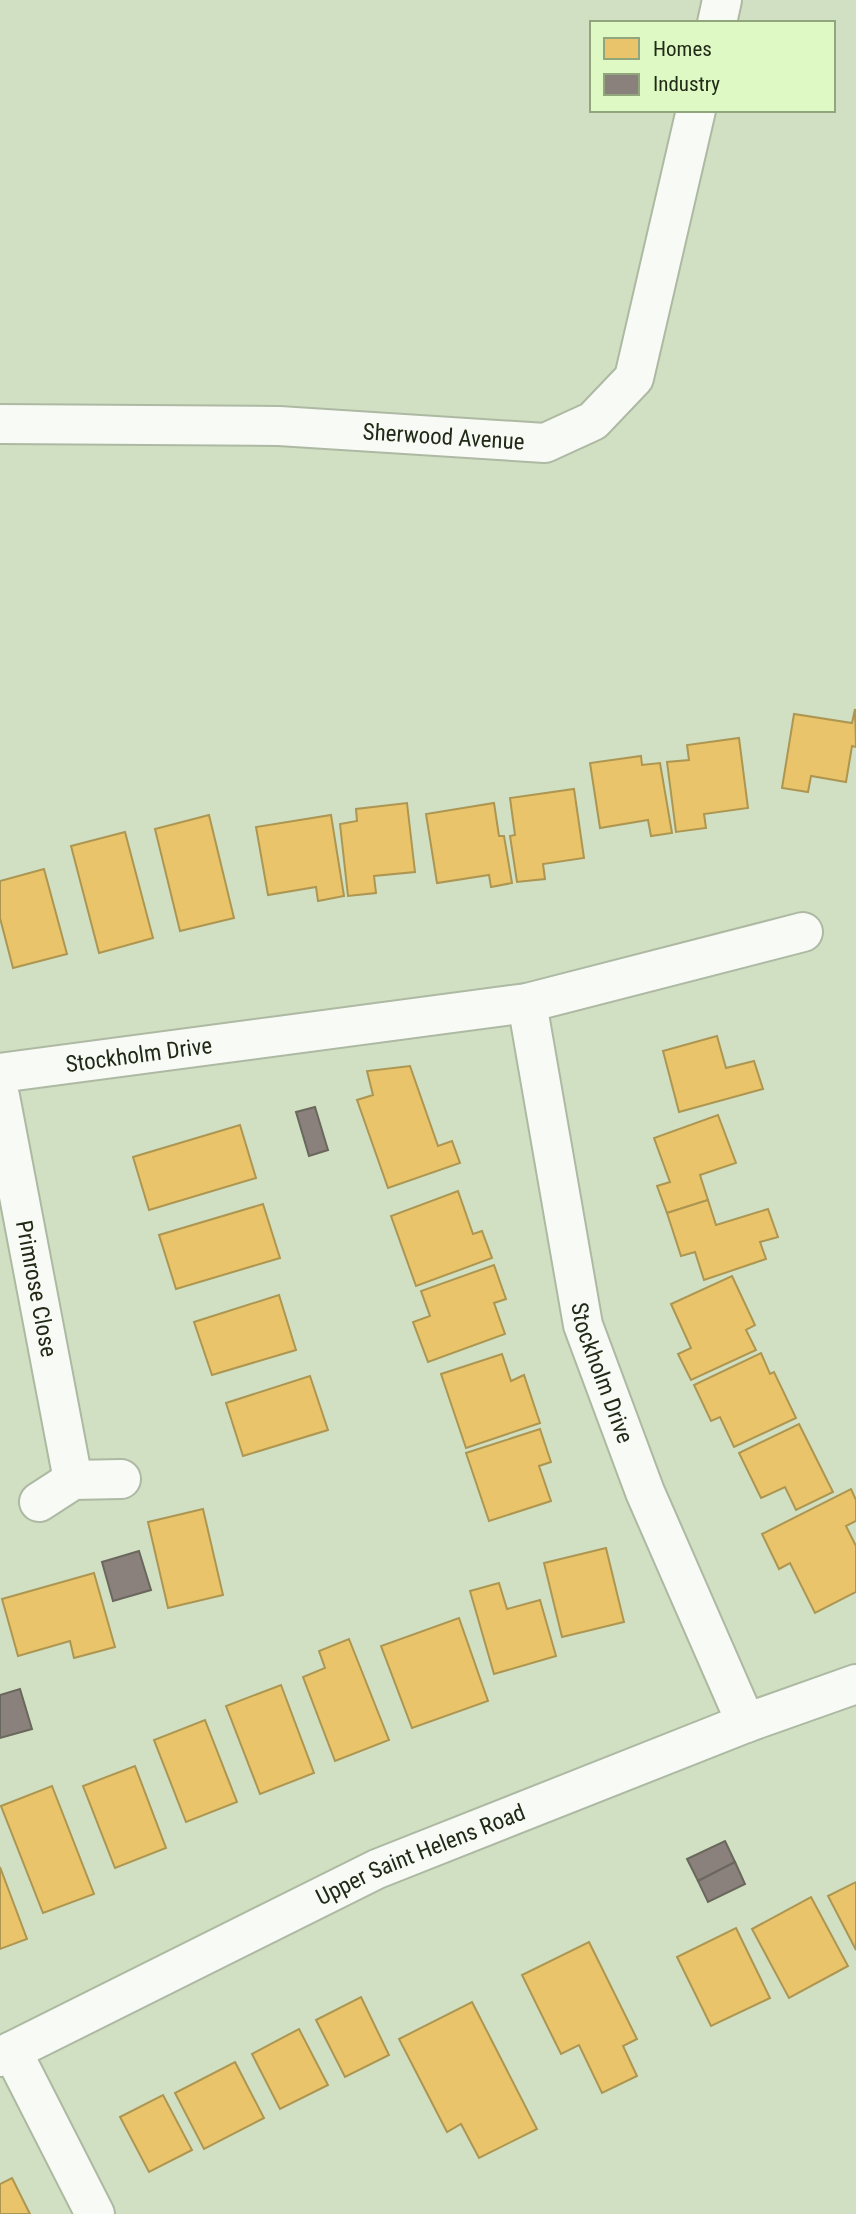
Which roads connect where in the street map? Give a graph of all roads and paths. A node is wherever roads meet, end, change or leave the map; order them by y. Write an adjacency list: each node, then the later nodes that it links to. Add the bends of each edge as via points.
1 (722, 0): 2 (street)
2 (717, 21)
3 (696, 112): 4 (street, Sherwood Avenue, via 634,378 593,421 545,443 279,426)
4 (0, 424)
5 (803, 932): 6 (street, Stockholm Drive)
6 (527, 1003): 7 (street, Stockholm Drive); 13 (street, Stockholm Drive, via 583,1325 645,1492)
7 (0, 1073)
8 (0, 1096): 10 (street, Primrose Close)
9 (121, 1479): 10 (street)
10 (73, 1480): 11 (street)
11 (39, 1502)
12 (856, 1684): 13 (street, Upper Saint Helens Road)
13 (746, 1723): 14 (street, Upper Saint Helens Road, via 377,1869)
14 (6, 2054): 15 (street)
15 (95, 2214)

